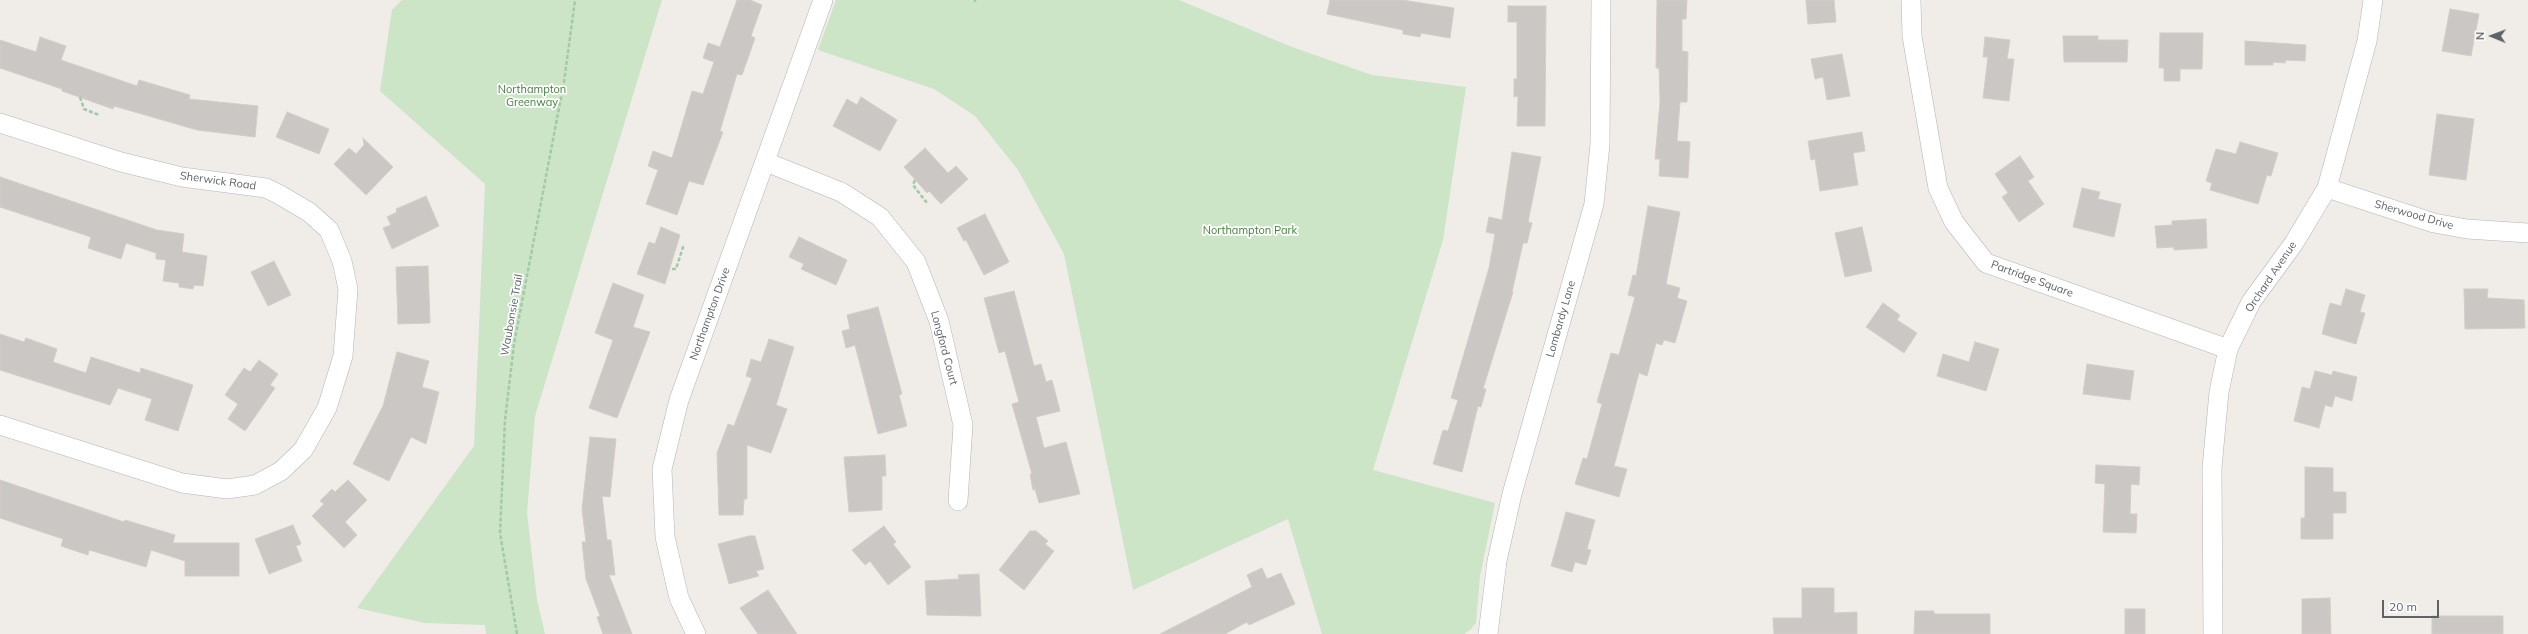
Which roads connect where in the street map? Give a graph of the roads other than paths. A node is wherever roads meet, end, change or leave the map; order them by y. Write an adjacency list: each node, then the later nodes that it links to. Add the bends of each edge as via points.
1 (823, 0): 6 (street, Northampton Drive)
2 (1601, 0): 13 (street, Lombardy Lane, via 1600,144 1594,204 1512,494 1496,561)
3 (1911, 0): 9 (street, Partridge Square, via 1912,36 1938,188 1954,222 1986,263)
4 (2373, 0): 7 (street, Orchard Avenue, via 2367,41)
5 (0, 123): 10 (street, Sherwick Road, via 121,162 182,177 260,187 280,194 310,212 329,230 342,261 348,289 343,356 327,408 303,450 281,471 255,485 227,489 182,483)
6 (766, 162): 11 (street, Longford Court, via 841,192 880,217 916,262 939,321 963,426); 12 (street, Northampton Drive, via 679,400 662,469 665,537 679,598)
7 (2326, 188): 8 (street, Sherwood Drive, via 2434,223 2467,229); 9 (street, Orchard Avenue, via 2294,243 2251,302)
8 (2528, 233)
9 (2228, 349): 14 (street, Orchard Avenue, via 2219,392 2212,468)
10 (0, 425)
11 (958, 501)
12 (696, 634)
13 (1488, 634)
14 (2213, 634)

